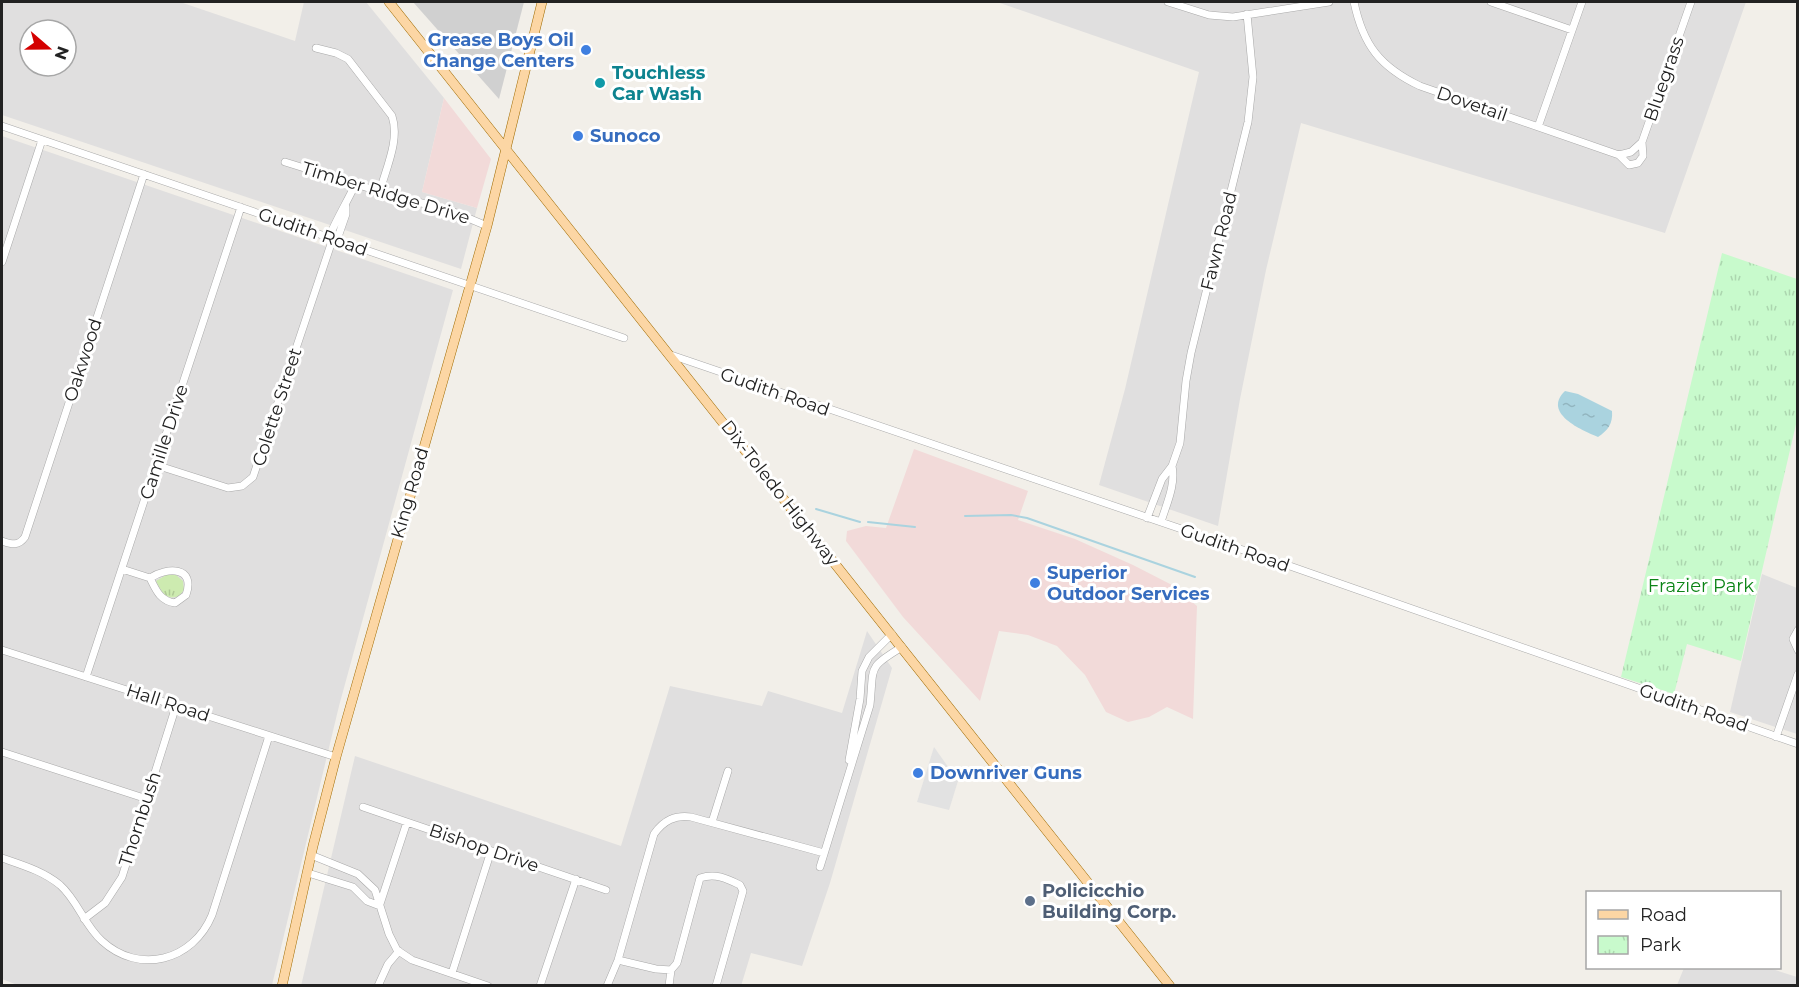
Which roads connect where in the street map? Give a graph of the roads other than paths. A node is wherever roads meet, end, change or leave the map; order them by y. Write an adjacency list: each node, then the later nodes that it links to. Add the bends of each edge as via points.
1 (389, 2): 16 (main road, Dix-Toledo Highway)
2 (542, 2): 16 (main road, King Road)
3 (1168, 2): 9 (street, via 1209,15)
4 (1329, 2): 9 (street)
5 (1354, 2): 13 (street, Dovetail, via 1369,44 1394,72 1420,86)
6 (1491, 2): 10 (street)
7 (1582, 2): 10 (street)
8 (1691, 2): 15 (street, Bluegrass)
9 (1247, 14): 30 (street, Fawn Road, via 1253,77 1248,122 1191,353 1183,428)
10 (1572, 30): 13 (street)
11 (316, 48): 21 (street, via 348,59 392,116 394,138)
12 (2, 126): 14 (street, Gudith Road)
13 (1538, 127): 17 (street, Dovetail)
14 (42, 140): 19 (street, Gudith Road); 25 (street)
15 (1642, 142): 17 (street, Bluegrass, via 1631,152); 17 (street, Dovetail, via 1638,163 1629,165)
16 (506, 148): 23 (main road, King Road); 28 (main road, Dix-Toledo Highway)
17 (1619, 155)
18 (285, 162): 20 (street, Timber Ridge Drive)
19 (144, 174): 22 (street, Gudith Road); 33 (street, Oakwood, via 25,537 19,544)
20 (356, 183): 21 (street, Timber Ridge Drive); 24 (street, Colette Street)
21 (380, 191): 23 (street, Timber Ridge Drive, via 449,210)
22 (241, 207): 24 (street, Gudith Road); 29 (street, Camille Drive)
23 (486, 226): 26 (main road, King Road)
24 (333, 238): 26 (street, Gudith Road); 29 (street, Colette Street, via 253,477 242,486 228,488)
25 (2, 262)
26 (470, 285): 27 (street, Gudith Road); 52 (main road, King Road)
27 (624, 338)
28 (671, 356): 31 (street, Gudith Road); 37 (main road, Dix-Toledo Highway)
29 (156, 465): 34 (street, Camille Drive)
30 (1172, 466): 31 (street, Fawn Road, via 1162,479); 32 (street, Fawn Road, via 1174,475)
31 (1147, 518): 32 (street, Gudith Road)
32 (1161, 522): 49 (street, Gudith Road)
33 (2, 541)
34 (122, 569): 35 (street); 42 (street, Camille Drive)
35 (150, 578): 35 (street, via 165,570 181,572 188,583 186,595 175,603 168,602 161,598)
36 (1797, 630): 40 (street, via 1793,639)
37 (892, 634): 38 (main road, Dix-Toledo Highway); 43 (street, via 869,657 862,671)
38 (902, 646): 44 (street, via 873,669); 80 (main road, Dix-Toledo Highway)
39 (2, 650): 42 (street, Hall Road)
40 (1797, 650)
41 (1797, 674): 49 (street)
42 (86, 677): 45 (street, Hall Road)
43 (860, 699): 44 (street); 46 (street)
44 (870, 700): 47 (street)
45 (176, 706): 48 (street, Hall Road); 55 (street, Thornbush)
46 (854, 728): 47 (street); 54 (street)
47 (863, 729): 54 (street)
48 (269, 736): 52 (street, Hall Road); 68 (street, via 209,922 191,945 164,958 141,959 122,954 101,940)
49 (1776, 736): 50 (street, Gudith Road)
50 (1797, 744)
51 (2, 752): 55 (street)
52 (336, 757): 61 (main road, King Road)
53 (728, 771): 58 (street)
54 (845, 780): 60 (street)
55 (147, 799): 68 (street, Thornbush, via 118,885 105,903)
56 (363, 807): 57 (street, Bishop Drive)
57 (406, 822): 59 (street, Bishop Drive); 67 (street)
58 (712, 822): 60 (street); 70 (street, via 675,817 654,834)
59 (491, 851): 65 (street, Bishop Drive); 72 (street)
60 (824, 853): 63 (street)
61 (311, 855): 64 (main road, King Road); 67 (street, via 358,874 375,890)
62 (2, 858): 68 (street, via 55,881 74,900)
63 (820, 867)
64 (308, 873): 67 (street, via 353,887 367,901); 73 (main road, King Road)
65 (576, 879): 66 (street, Bishop Drive); 76 (street)
66 (606, 890)
67 (380, 906): 69 (street)
68 (84, 919)
69 (399, 951): 72 (street, via 412,960); 74 (street)
70 (618, 960): 71 (street); 77 (street)
71 (671, 970): 78 (street); 79 (street, via 677,963 700,878 721,876 740,885 742,891)
72 (452, 973): 75 (street)
73 (282, 986)
74 (378, 986)
75 (488, 986)
76 (540, 986)
77 (607, 986)
78 (669, 986)
79 (716, 986)
80 (1170, 986)

